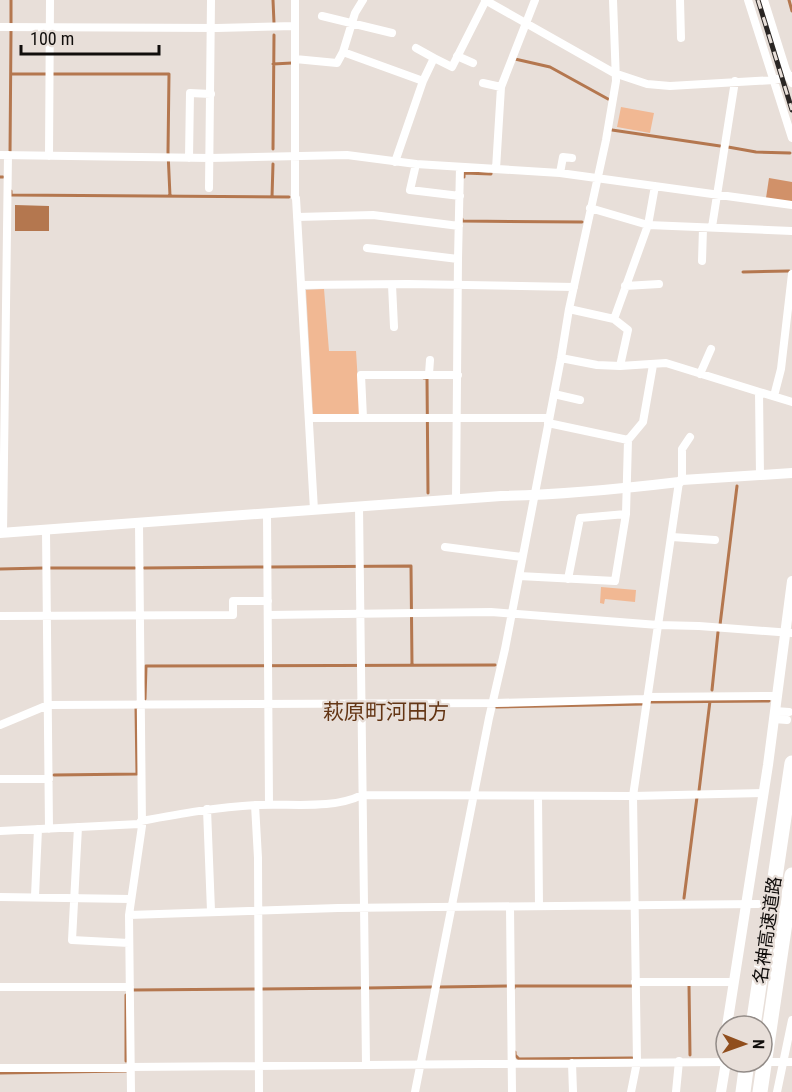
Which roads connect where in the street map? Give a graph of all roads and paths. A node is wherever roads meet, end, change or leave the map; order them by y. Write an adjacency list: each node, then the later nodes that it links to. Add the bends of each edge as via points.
1 (50, 0): 16 (street)
2 (211, 0): 17 (street)
3 (295, 0): 14 (street)
4 (363, 0): 12 (street)
5 (485, 0): 13 (street); 22 (street)
6 (535, 0): 13 (street)
7 (613, 0): 26 (street)
8 (680, 0): 19 (street)
9 (748, 0): 28 (street)
10 (764, 0): 27 (street)
11 (322, 16): 12 (street)
12 (352, 22): 18 (street); 21 (street)
13 (525, 23): 26 (street); 32 (street)
14 (294, 26): 17 (street); 24 (street)
15 (0, 27): 16 (street)
16 (49, 27): 17 (street); 36 (street)
17 (210, 27): 33 (street)
18 (392, 33)
19 (681, 38)
20 (416, 48): 23 (street)
21 (344, 52): 24 (street, via 337,63); 29 (street)
22 (457, 56): 23 (street, via 452,67); 25 (street)
23 (434, 58): 29 (street)
24 (295, 59): 37 (street)
25 (473, 63)
26 (614, 73): 30 (street, via 647,84 670,86); 46 (street, via 616,81)
27 (791, 78): 28 (street)
28 (774, 80): 30 (street); 34 (street)
29 (423, 81): 41 (street)
30 (735, 81): 49 (street)
31 (483, 83): 32 (street)
32 (501, 87): 44 (street)
33 (211, 94): 38 (street, via 190,93); 39 (street)
34 (792, 138)
35 (4, 155): 36 (street); 68 (street)
36 (49, 156): 38 (street)
37 (294, 157): 39 (street); 41 (street, via 347,155); 53 (street)
38 (189, 158): 39 (street)
39 (210, 158): 48 (street)
40 (572, 158): 45 (street, via 563,157)
41 (395, 162): 42 (street)
42 (416, 164): 43 (street); 50 (street, via 410,190)
43 (460, 167): 44 (street); 50 (street)
44 (496, 168): 45 (street)
45 (560, 173): 46 (street)
46 (598, 178): 47 (street); 52 (street)
47 (656, 186): 49 (street); 54 (street)
48 (209, 188)
49 (716, 195): 51 (street); 56 (street)
50 (460, 196): 55 (street)
51 (792, 205)
52 (590, 208): 54 (street); 67 (street)
53 (297, 217): 55 (street, via 373,215); 63 (street)
54 (648, 225): 56 (street); 66 (street)
55 (459, 226): 59 (street)
56 (707, 227): 57 (street); 60 (street)
57 (792, 231)
58 (367, 248): 59 (street)
59 (458, 259): 65 (street)
60 (702, 261)
61 (792, 274): 82 (street)
62 (659, 284): 66 (street)
63 (301, 285): 64 (street); 85 (street)
64 (392, 285): 65 (street); 71 (street)
65 (458, 285): 67 (street); 79 (street)
66 (625, 286): 70 (street)
67 (574, 287): 69 (street)
68 (3, 299): 103 (street)
69 (569, 309): 70 (street); 73 (street)
70 (614, 319): 76 (street, via 628,330)
71 (394, 327)
72 (711, 349): 78 (street)
73 (561, 358): 76 (street); 81 (street)
74 (430, 360): 77 (street)
75 (653, 365): 76 (street); 78 (street, via 666,363); 90 (street, via 643,422)
76 (620, 366)
77 (429, 374): 79 (street); 86 (street, via 361,375)
78 (700, 374): 80 (street)
79 (458, 375): 87 (street)
80 (759, 392): 82 (street); 92 (street)
81 (554, 394): 83 (street); 88 (street)
82 (774, 396): 84 (street)
83 (580, 400)
84 (792, 402)
85 (309, 418): 86 (street); 98 (street)
86 (363, 418): 87 (street)
87 (457, 419): 88 (street); 96 (street)
88 (548, 421): 90 (street); 95 (street)
89 (690, 437): 93 (street, via 682,448)
90 (628, 440): 94 (street)
91 (792, 473): 92 (street)
92 (760, 476): 93 (street)
93 (680, 482): 94 (street); 104 (street)
94 (628, 488): 95 (street); 100 (street)
95 (534, 495): 96 (street); 107 (street)
96 (456, 500): 97 (street)
97 (359, 507): 98 (street); 112 (street)
98 (314, 510): 99 (street)
99 (267, 514): 101 (street); 111 (street)
100 (626, 514): 109 (street, via 580,518); 109 (street, via 615,581)
101 (139, 524): 102 (street); 113 (street)
102 (46, 531): 103 (street); 117 (street)
103 (2, 533)
104 (672, 537): 105 (street); 118 (street)
105 (715, 540)
106 (446, 547): 107 (street)
107 (522, 557): 108 (street)
108 (519, 576): 109 (street); 115 (street)
109 (568, 579)
110 (792, 581): 119 (street)
111 (268, 601): 113 (street, via 233,601 233,615); 114 (street)
112 (361, 614): 114 (street); 115 (street); 122 (street)
113 (139, 615): 117 (street); 124 (street)
114 (268, 615): 125 (street)
115 (510, 615): 118 (street); 123 (street)
116 (0, 616): 117 (street)
117 (48, 616): 126 (street)
118 (658, 625): 119 (street); 121 (street)
119 (788, 633): 120 (street)
120 (777, 696): 121 (street); 127 (street)
121 (647, 697): 123 (street); 137 (street)
122 (361, 703): 123 (street); 125 (street); 134 (street)
123 (492, 703): 135 (street)
124 (140, 704): 125 (street); 126 (street); 141 (street)
125 (268, 704): 138 (street)
126 (48, 705): 129 (street); 131 (street)
127 (775, 715): 128 (street); 133 (street)
128 (788, 716)
129 (0, 725)
130 (792, 763): 166 (highway, 名神高速道路)
131 (49, 779): 132 (street); 143 (street)
132 (0, 780)
133 (763, 793): 137 (street); 151 (street)
134 (362, 795): 135 (street); 138 (street, via 346,802); 155 (street)
135 (473, 796): 136 (street); 156 (street)
136 (538, 796): 137 (street); 152 (street)
137 (633, 796): 153 (street)
138 (268, 804): 139 (street)
139 (255, 805): 140 (street); 157 (street)
140 (207, 809): 141 (street); 158 (street)
141 (141, 821): 142 (street); 150 (street)
142 (78, 827): 143 (street); 149 (street)
143 (49, 829): 144 (street)
144 (38, 830): 145 (street); 147 (street)
145 (0, 831)
146 (792, 875): 190 (highway, 名神高速道路)
147 (35, 896): 148 (street); 149 (street)
148 (0, 897)
149 (74, 897): 150 (street); 160 (street, via 72,940)
150 (131, 899): 159 (street)
151 (753, 904): 153 (street); 162 (street)
152 (539, 906): 153 (street); 154 (street)
153 (635, 906): 161 (street)
154 (510, 907): 156 (street); 174 (street)
155 (363, 908): 156 (street); 157 (street); 172 (street)
156 (451, 908): 173 (street)
157 (258, 909): 158 (street); 176 (street)
158 (211, 911): 159 (street)
159 (129, 915): 160 (street)
160 (129, 943): 164 (street)
161 (635, 982): 162 (street); 169 (street)
162 (733, 982): 165 (street)
163 (0, 987): 164 (street)
164 (130, 987): 177 (street)
165 (729, 1014)
166 (755, 1014)
167 (792, 1020): 171 (street)
168 (679, 1061): 169 (street); 170 (street); 187 (street)
169 (637, 1062): 175 (street); 186 (street)
170 (714, 1062)
171 (788, 1062): 191 (street)
172 (366, 1064): 173 (street); 176 (street)
173 (421, 1064): 174 (street); 183 (street)
174 (512, 1064): 175 (street); 184 (street)
175 (572, 1064): 185 (street)
176 (259, 1066): 177 (street); 182 (street)
177 (131, 1067): 178 (street); 181 (street)
178 (0, 1068)
179 (724, 1074): 188 (street)
180 (745, 1074): 189 (highway)
181 (131, 1092)
182 (259, 1092)
183 (415, 1092)
184 (512, 1092)
185 (573, 1092)
186 (632, 1092)
187 (676, 1092)
188 (721, 1092)
189 (743, 1092)
190 (760, 1092)
191 (777, 1092)

